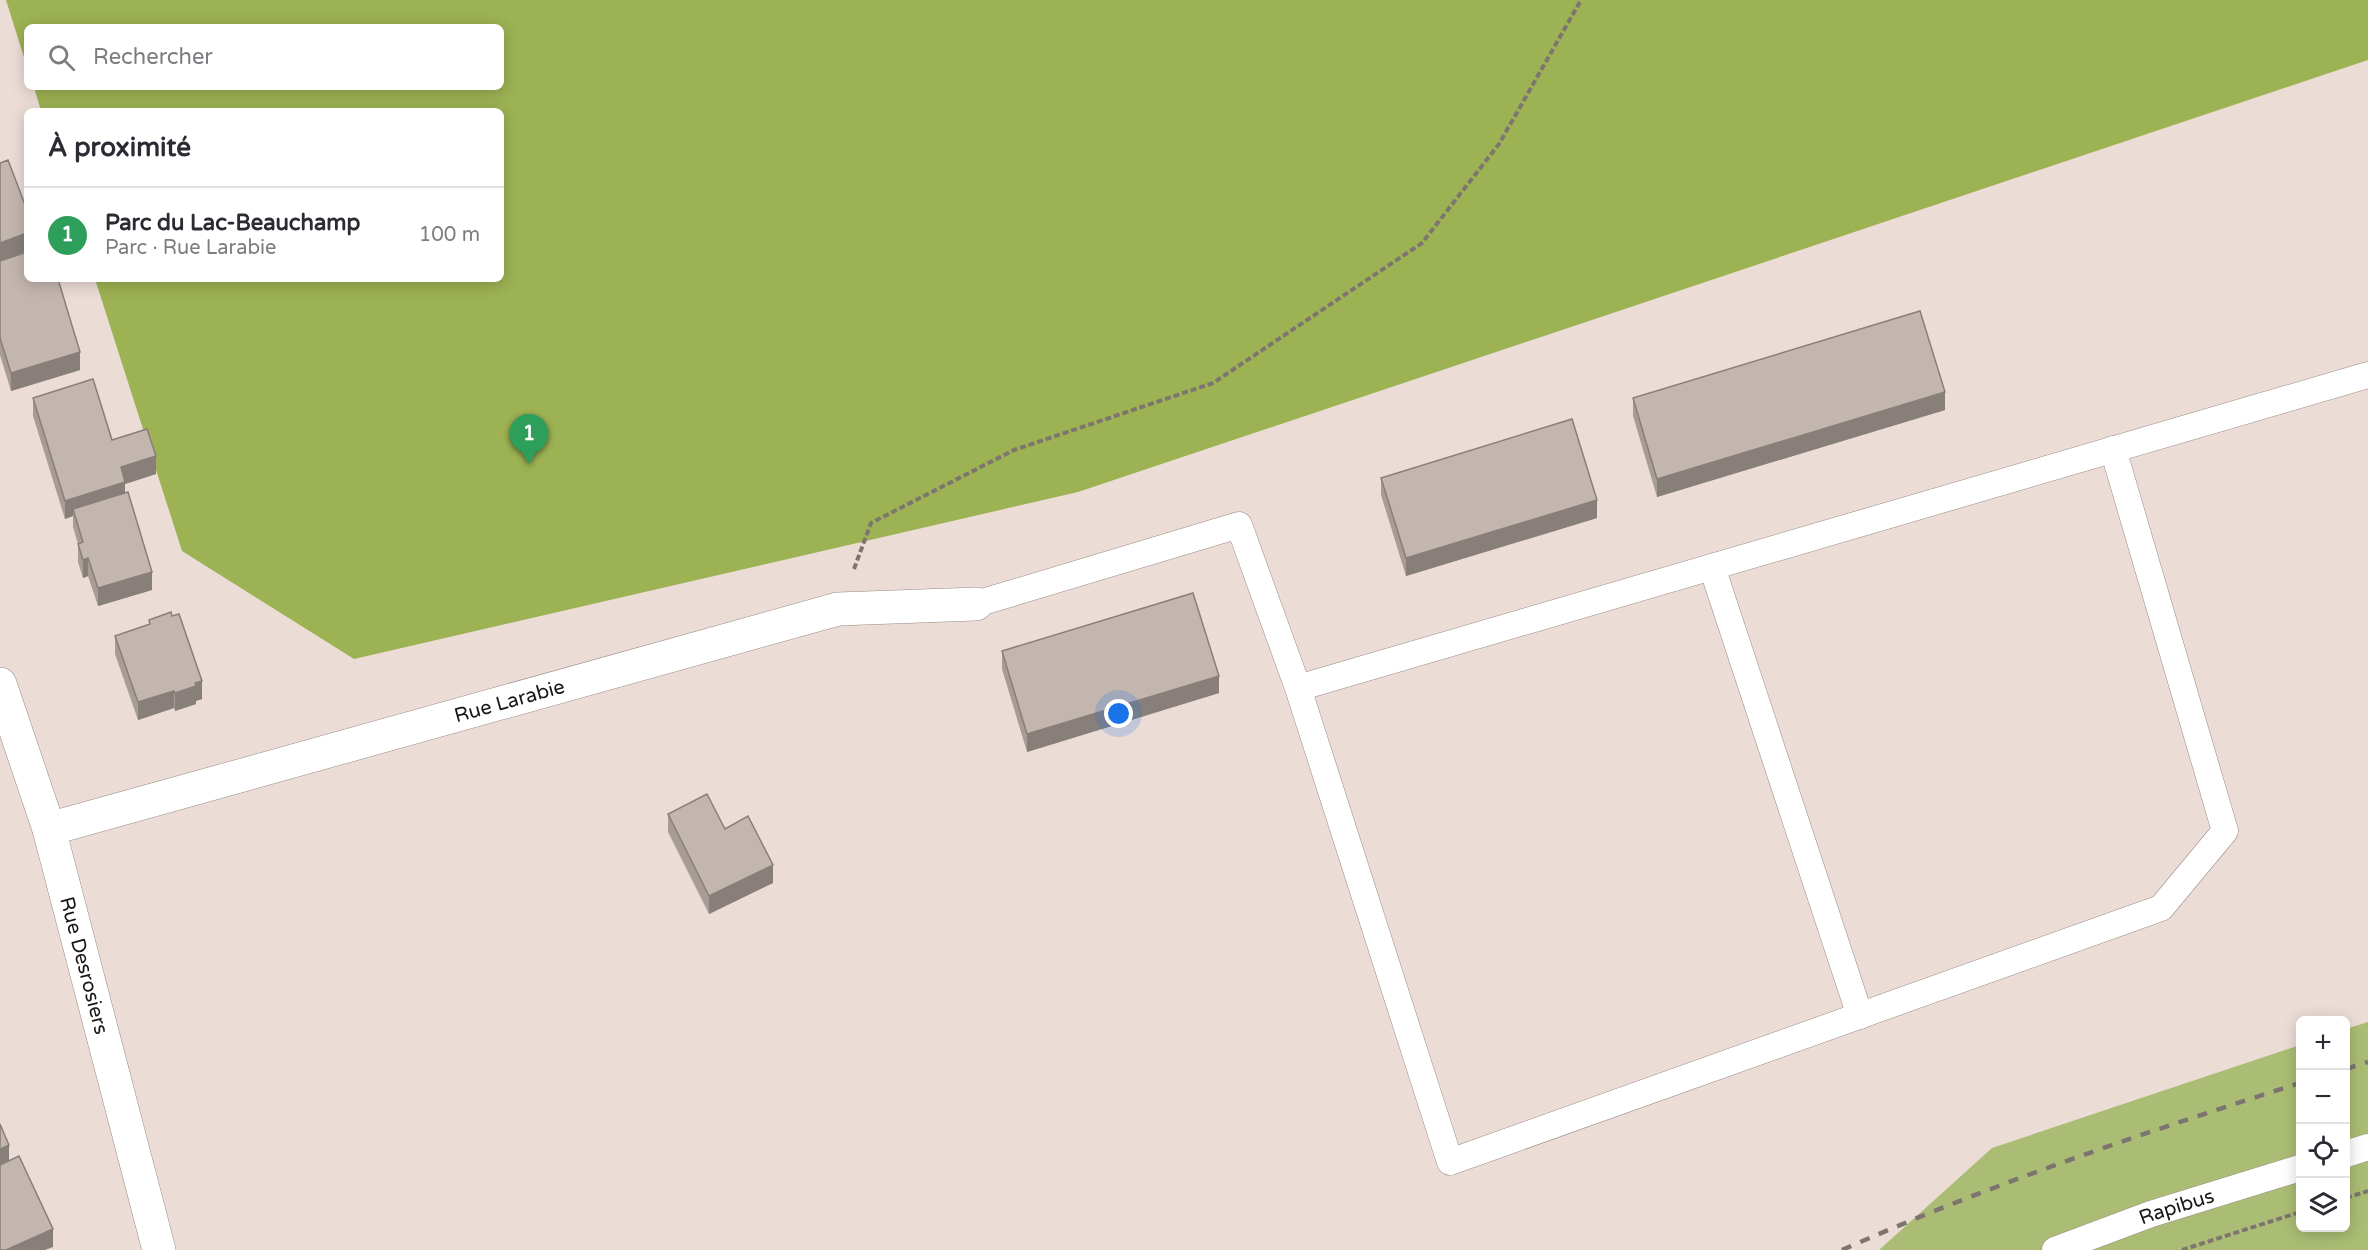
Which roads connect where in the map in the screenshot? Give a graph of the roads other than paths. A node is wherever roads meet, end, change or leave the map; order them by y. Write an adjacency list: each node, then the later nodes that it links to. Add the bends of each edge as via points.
1 (2368, 375): 2 (lane)
2 (2114, 449): 3 (lane); 8 (lane, via 2225,831 2161,908)
3 (1712, 567): 6 (lane); 8 (lane)
4 (976, 604): 6 (lane, via 1239,525); 7 (street, Rue Larabie, via 838,609)
5 (0, 684): 7 (street, Rue Desrosiers)
6 (1298, 688): 8 (lane, via 1450,1162)
7 (49, 829): 12 (street, Rue Desrosiers)
8 (1860, 1016)
9 (2368, 1147): 10 (lane)
10 (2350, 1153)
11 (2296, 1170): 13 (lane, Rapibus, via 2151,1214)
12 (159, 1250)
13 (2055, 1250)

